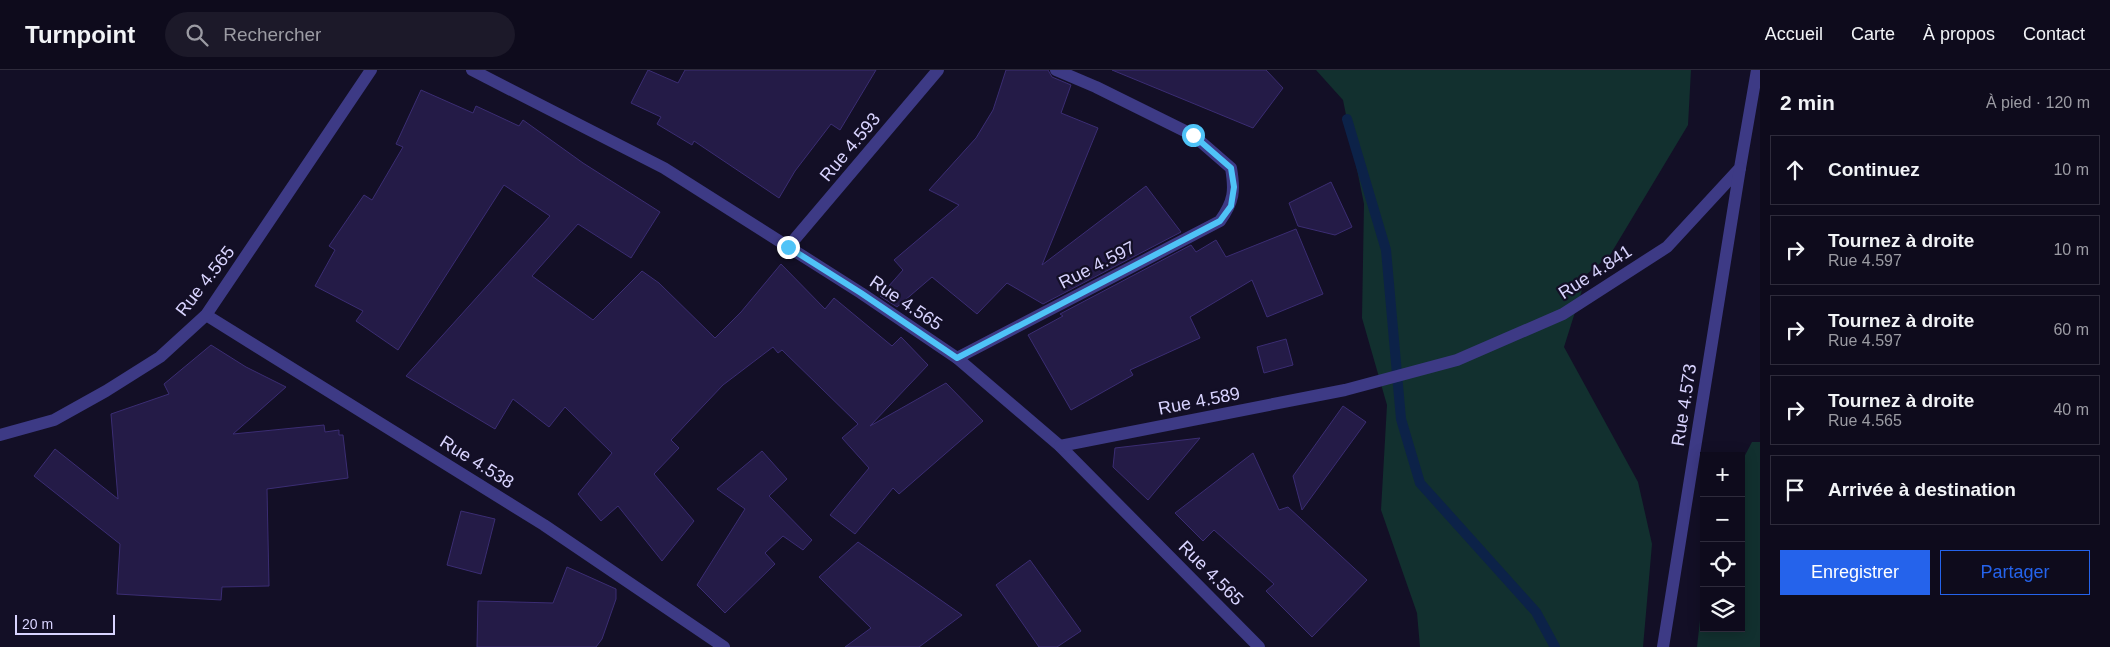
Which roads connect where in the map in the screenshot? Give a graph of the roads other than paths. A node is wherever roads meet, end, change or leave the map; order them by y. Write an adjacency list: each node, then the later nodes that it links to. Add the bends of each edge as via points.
1 (371, 70): 8 (street, Rue 4.565)
2 (472, 70): 7 (street, Rue 4.565, via 664,168)
3 (938, 70): 7 (street, Rue 4.593)
4 (1056, 70): 9 (street, Rue 4.597, via 1193,135 1231,168 1234,187 1231,206 1220,221)
5 (1757, 70): 6 (street)
6 (1740, 168): 10 (street, Rue 4.841, via 1667,246 1563,314 1458,360); 15 (street, Rue 4.573)
7 (788, 247): 9 (street, Rue 4.565)
8 (206, 315): 11 (street, Rue 4.565, via 160,357 106,391 54,420); 13 (street, Rue 4.538, via 544,525)
9 (957, 358): 12 (street, Rue 4.565)
10 (1346, 390): 12 (street, Rue 4.589)
11 (0, 435)
12 (1060, 446): 14 (street, Rue 4.565)
13 (724, 647)
14 (1259, 647)
15 (1663, 647)

